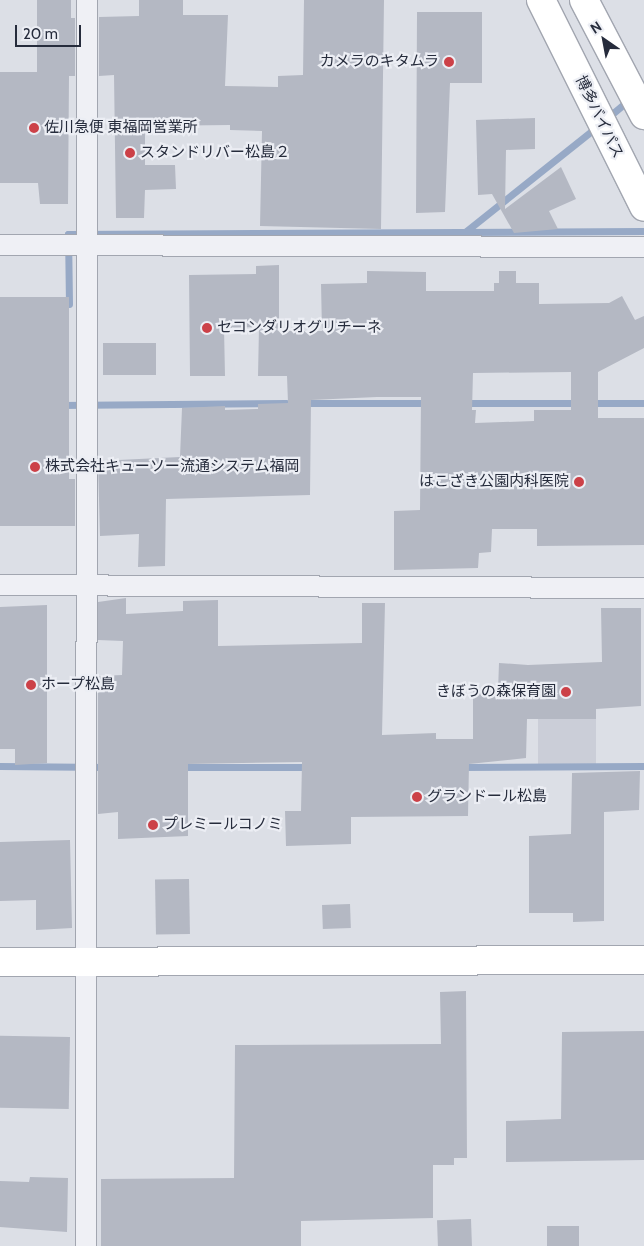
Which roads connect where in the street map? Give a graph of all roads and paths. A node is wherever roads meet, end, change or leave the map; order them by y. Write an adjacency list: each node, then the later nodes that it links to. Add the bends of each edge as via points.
1 (87, 0): 7 (street)
2 (541, 0): 5 (main road, 博多バイパス)
3 (584, 0): 4 (main road)
4 (644, 115)
5 (644, 207)
6 (0, 245): 7 (street)
7 (85, 245): 8 (street); 10 (street)
8 (644, 247)
9 (0, 585): 10 (street)
10 (85, 587): 11 (street); 14 (street)
11 (644, 588)
12 (644, 960): 14 (main road)
13 (0, 962): 14 (main road)
14 (86, 962): 15 (street)
15 (86, 1246)

